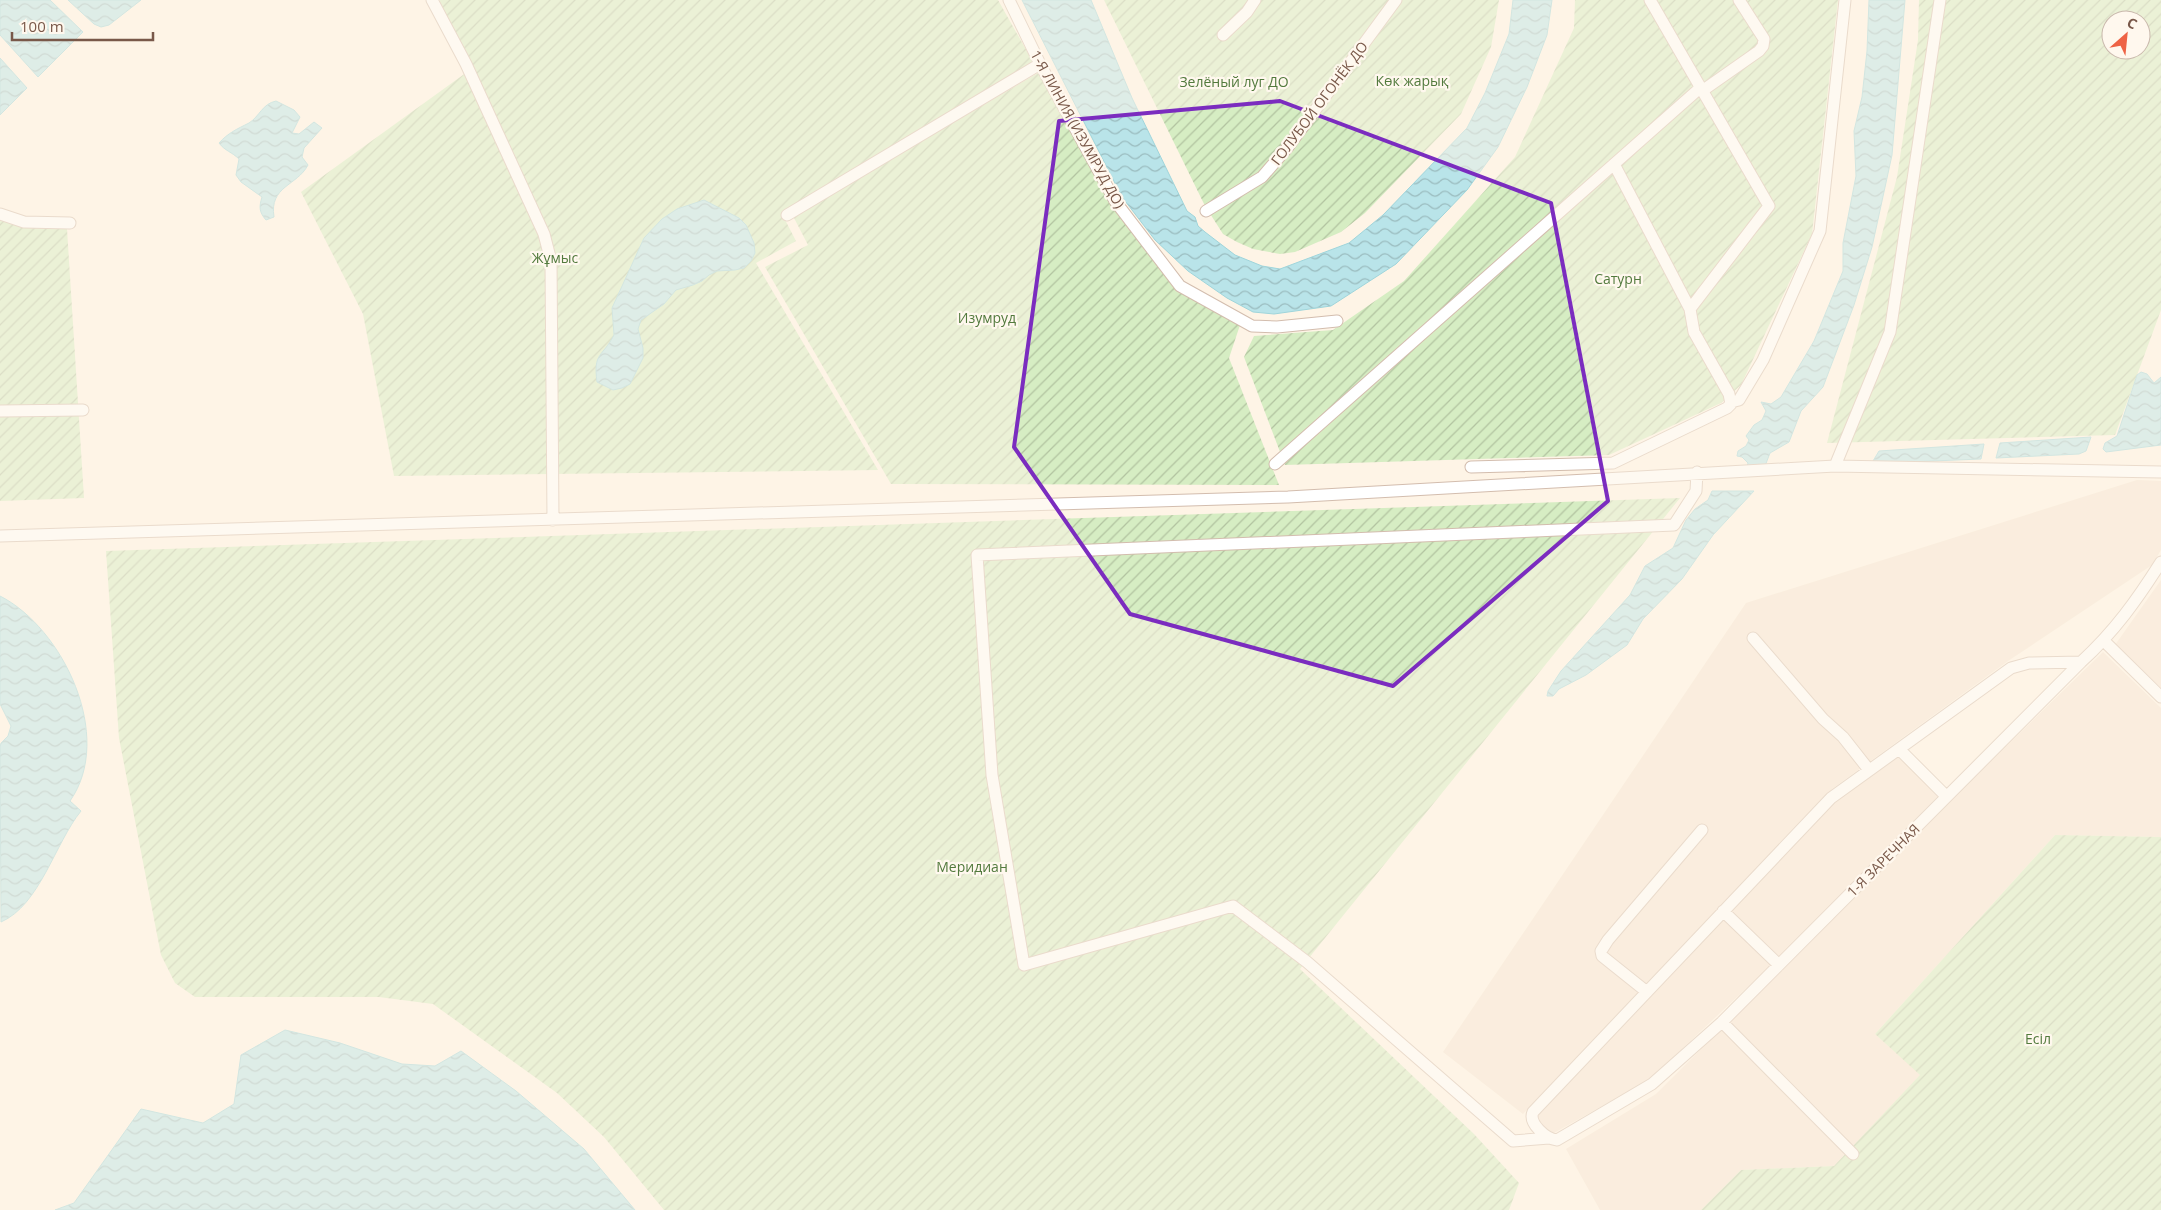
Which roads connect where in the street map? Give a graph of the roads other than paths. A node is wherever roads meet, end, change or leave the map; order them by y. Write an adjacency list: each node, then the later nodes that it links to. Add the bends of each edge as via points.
1 (432, 0): 27 (street, via 470,73 544,234 551,261)
2 (1009, 0): 10 (street, 1-Я ЛИНИЯ (ИЗУМРУД ДО))
3 (1255, 0): 9 (street)
4 (1396, 0): 13 (street, ГОЛУБОЙ ОГОНЁК ДО, via 1288,148 1262,177)
5 (1650, 0): 11 (street)
6 (1739, 0): 11 (street, via 1764,39 1763,46)
7 (1845, 0): 19 (street, via 1820,231 1763,360 1743,395)
8 (1940, 0): 23 (street, via 1890,332)
9 (1223, 35)
10 (1040, 64): 15 (street); 18 (street, 1-Я ЛИНИЯ (ИЗУМРУД ДО), via 1115,200 1180,286 1252,326 1277,327)
11 (1701, 89): 12 (street); 17 (street, via 1769,206)
12 (1614, 164): 17 (street); 22 (street)
13 (1206, 211)
14 (0, 214): 16 (street, via 24,222)
15 (786, 215)
16 (70, 223)
17 (1690, 309): 19 (street, via 1694,332)
18 (1337, 320)
19 (1731, 402): 24 (street, via 1727,408 1614,463)
20 (83, 410): 21 (street)
21 (0, 411)
22 (1275, 464)
23 (1835, 466): 25 (street); 26 (street)
24 (1471, 467)
25 (1697, 472): 27 (street, via 1288,497); 42 (street, via 1696,491 1674,525 978,555 992,775 1024,965 1233,906 1307,962 1513,1141)
26 (2161, 472)
27 (553, 520): 28 (street)
28 (0, 536)
29 (2161, 562): 31 (street, 1-Я ЗАРЕЧНАЯ)
30 (1753, 638): 35 (street)
31 (2104, 641): 32 (street, 1-Я ЗАРЕЧНАЯ); 33 (street)
32 (2081, 662): 34 (street, via 2016,665); 36 (street, 1-Я ЗАРЕЧНАЯ)
33 (2161, 697)
34 (1899, 749): 35 (street); 36 (street)
35 (1869, 770): 38 (street, via 1831,798)
36 (1946, 796): 39 (street, 1-Я ЗАРЕЧНАЯ)
37 (1702, 830): 40 (street, via 1601,951 1602,956)
38 (1723, 911): 39 (street); 40 (street)
39 (1779, 965): 41 (street, 1-Я ЗАРЕЧНАЯ)
40 (1647, 992): 42 (street, via 1533,1112 1533,1122)
41 (1722, 1022): 42 (street, 1-Я ЗАРЕЧНАЯ, via 1652,1084 1555,1141); 43 (street)
42 (1549, 1138)
43 (1853, 1154)

